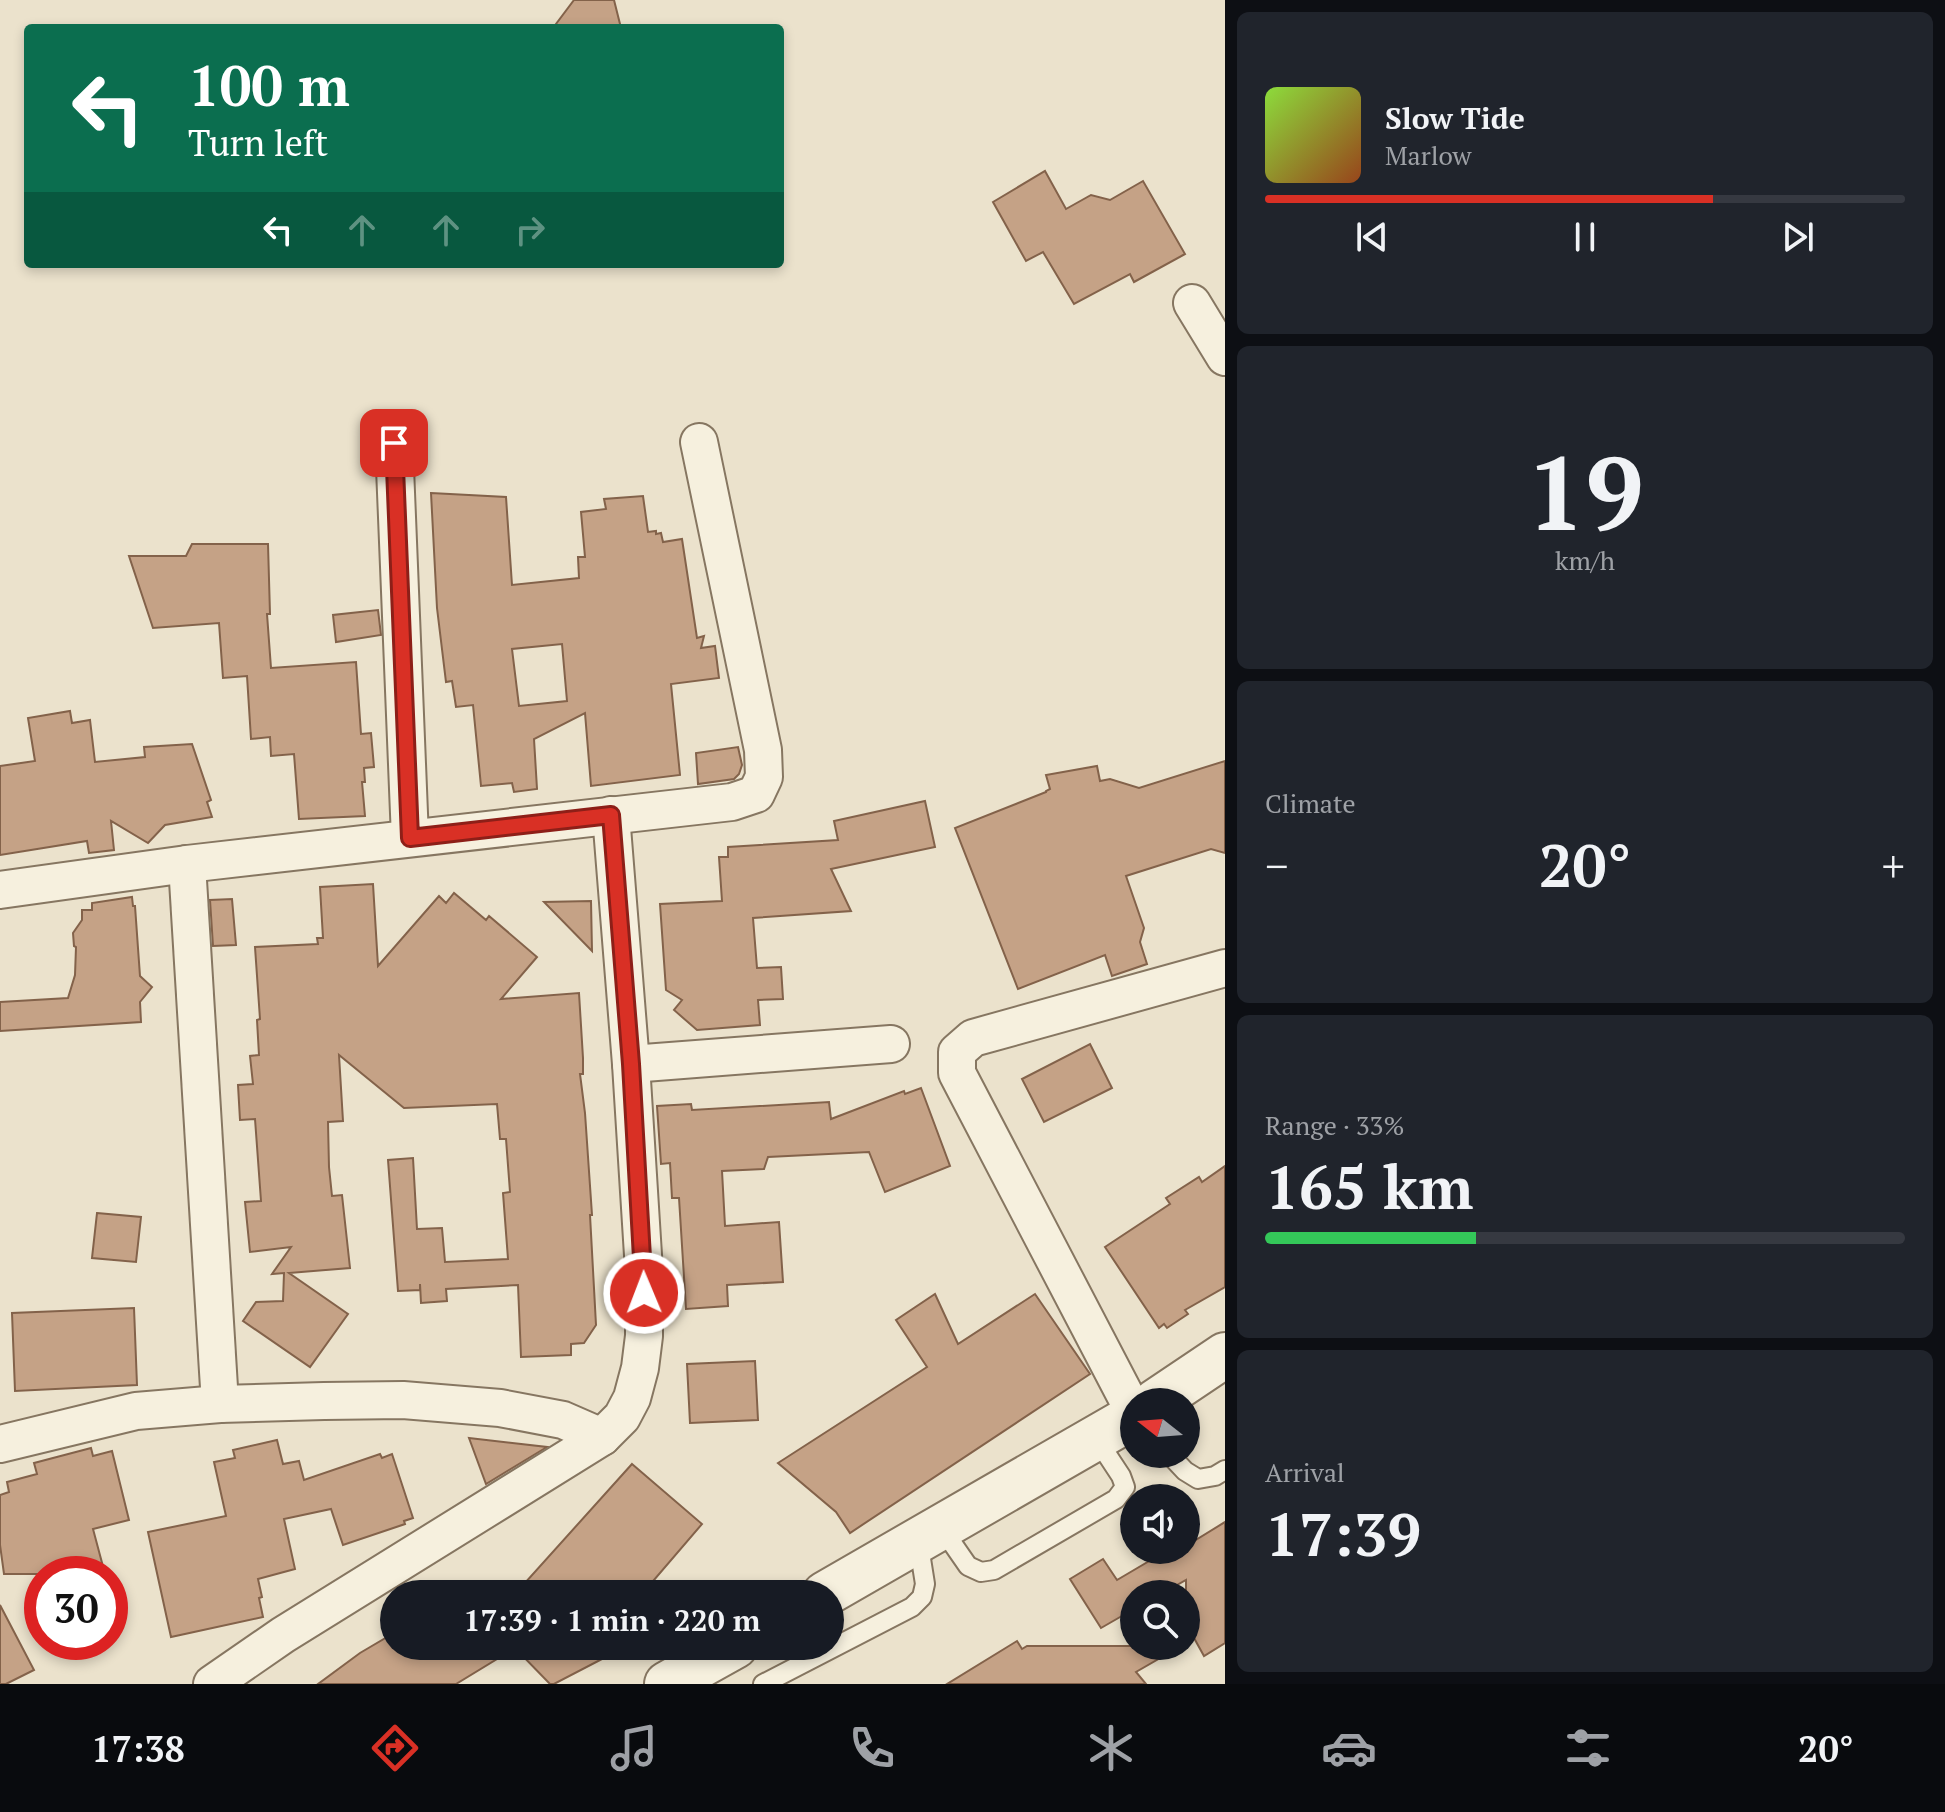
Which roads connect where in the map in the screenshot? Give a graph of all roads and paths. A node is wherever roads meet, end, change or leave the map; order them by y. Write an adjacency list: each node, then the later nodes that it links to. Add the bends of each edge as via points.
1 (1192, 303): 2 (street)
2 (1225, 357)
3 (699, 442): 5 (street, via 763,750 764,777 756,794 732,802)
4 (394, 443): 6 (street)
5 (611, 815): 6 (street); 11 (street)
6 (410, 838): 7 (street)
7 (187, 864): 8 (street); 15 (street)
8 (0, 890)
9 (1225, 968): 13 (street, via 973,1038 957,1052 957,1073)
10 (891, 1044): 11 (street)
11 (631, 1064): 17 (street, via 644,1336 632,1398)
12 (1225, 1355): 14 (street)
13 (1121, 1388)
14 (1176, 1388)
15 (220, 1404): 17 (street, via 403,1400 500,1408 563,1420); 19 (street, via 136,1411)
16 (1120, 1423): 18 (street)
17 (602, 1437): 26 (street)
18 (1096, 1438): 22 (street); 22 (lane, via 1125,1487 1116,1499 994,1570 968,1566)
19 (0, 1444)
20 (1182, 1468): 21 (lane, via 1198,1479)
21 (1225, 1470)
22 (930, 1534): 23 (street); 27 (lane, via 922,1597 912,1607)
23 (844, 1583)
24 (711, 1660): 25 (street)
25 (672, 1683)
26 (212, 1684)
27 (763, 1684)

